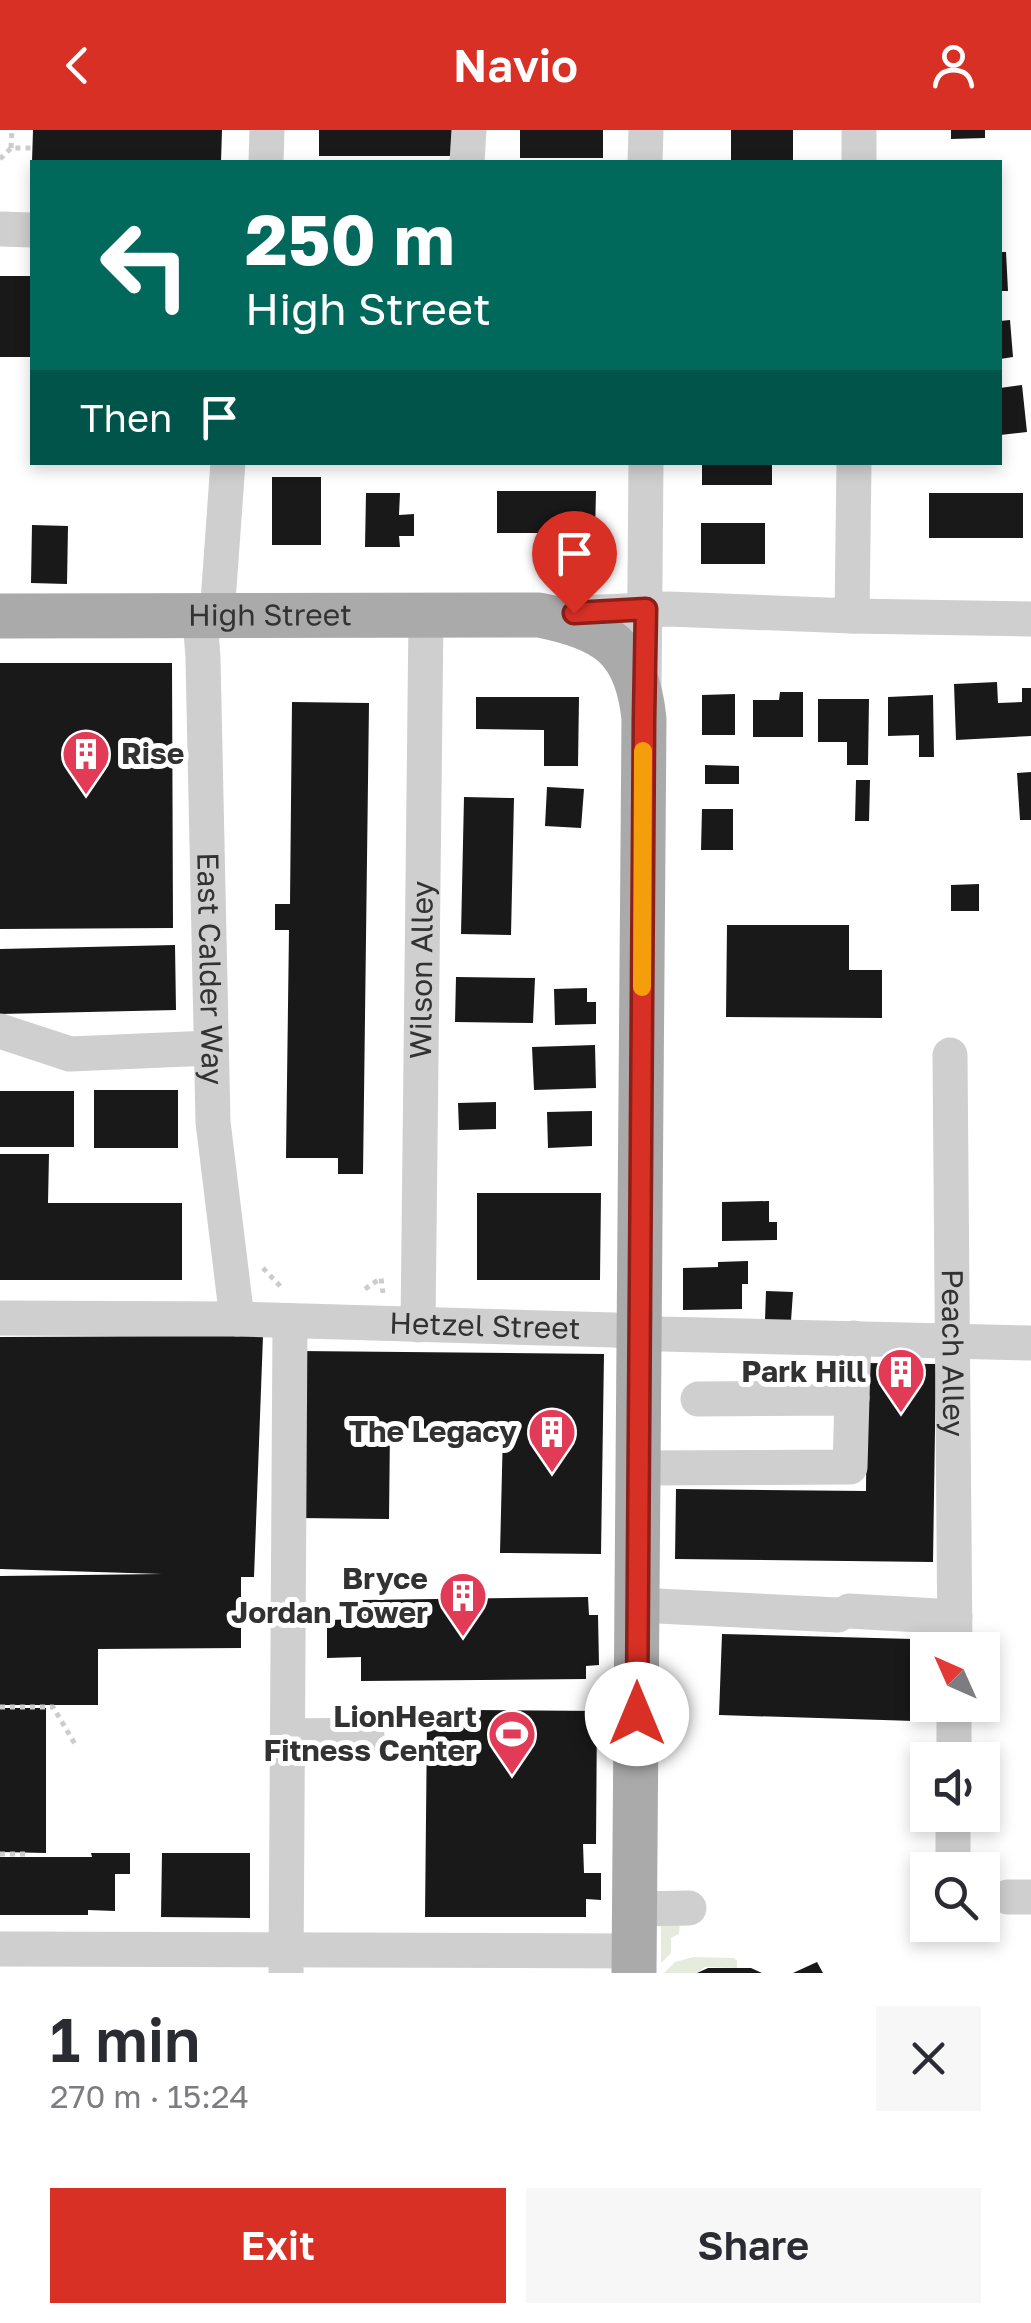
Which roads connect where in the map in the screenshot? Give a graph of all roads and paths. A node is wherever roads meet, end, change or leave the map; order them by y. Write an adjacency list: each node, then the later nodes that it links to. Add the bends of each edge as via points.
1 (12, 130): 6 (path)
2 (267, 130): 9 (street)
3 (469, 130): 10 (street)
4 (646, 130): 11 (street)
5 (859, 130): 12 (street)
6 (11, 148): 7 (path); 8 (path)
7 (32, 148)
8 (0, 159)
9 (266, 160)
10 (467, 160)
11 (646, 160)
12 (858, 160)
13 (0, 229): 14 (street)
14 (30, 230)
15 (228, 465): 21 (street, East Calder Way)
16 (646, 465): 18 (street)
17 (854, 465): 23 (street)
18 (646, 609): 19 (street, High Street); 23 (street, High Street); 25 (street)
19 (538, 615): 22 (main road, High Street); 25 (main road, High Street, via 575,622 614,645 637,683)
20 (0, 616): 21 (main road, High Street)
21 (209, 616): 22 (main road, High Street); 27 (street, East Calder Way, via 203,658)
22 (426, 616): 33 (street, Wilson Alley)
23 (852, 616): 24 (street, High Street)
24 (1031, 619)
25 (644, 719): 34 (main road, High Street)
26 (0, 1031): 27 (street, via 70,1054)
27 (211, 1048): 32 (street, East Calder Way, via 213,1122)
28 (950, 1055): 36 (street, Peach Alley)
29 (260, 1281): 30 (path, via 260,1265)
30 (291, 1310): 32 (street, Hetzel Street); 33 (street, Hetzel Street); 46 (street)
31 (0, 1318): 32 (street, Hetzel Street)
32 (237, 1319)
33 (418, 1325): 34 (street, Hetzel Street)
34 (639, 1332): 35 (street, Hetzel Street); 40 (main road, High Street)
35 (854, 1338): 36 (street, Hetzel Street); 38 (street)
36 (953, 1341): 37 (street, Hetzel Street); 43 (street, Peach Alley)
37 (1031, 1343)
38 (852, 1398): 39 (street); 40 (street, via 850,1466)
39 (698, 1400)
40 (637, 1468): 41 (main road, High Street)
41 (638, 1605): 42 (street, via 843,1613); 51 (main road, High Street)
42 (949, 1632)
43 (955, 1632)
44 (0, 1707): 47 (path, via 53,1707)
45 (367, 1735): 46 (street)
46 (288, 1736): 53 (street)
47 (75, 1744)
48 (0, 1854): 49 (path)
49 (29, 1854)
50 (690, 1908): 51 (street)
51 (635, 1944): 53 (street)
52 (0, 1949): 53 (street)
53 (286, 1962)

